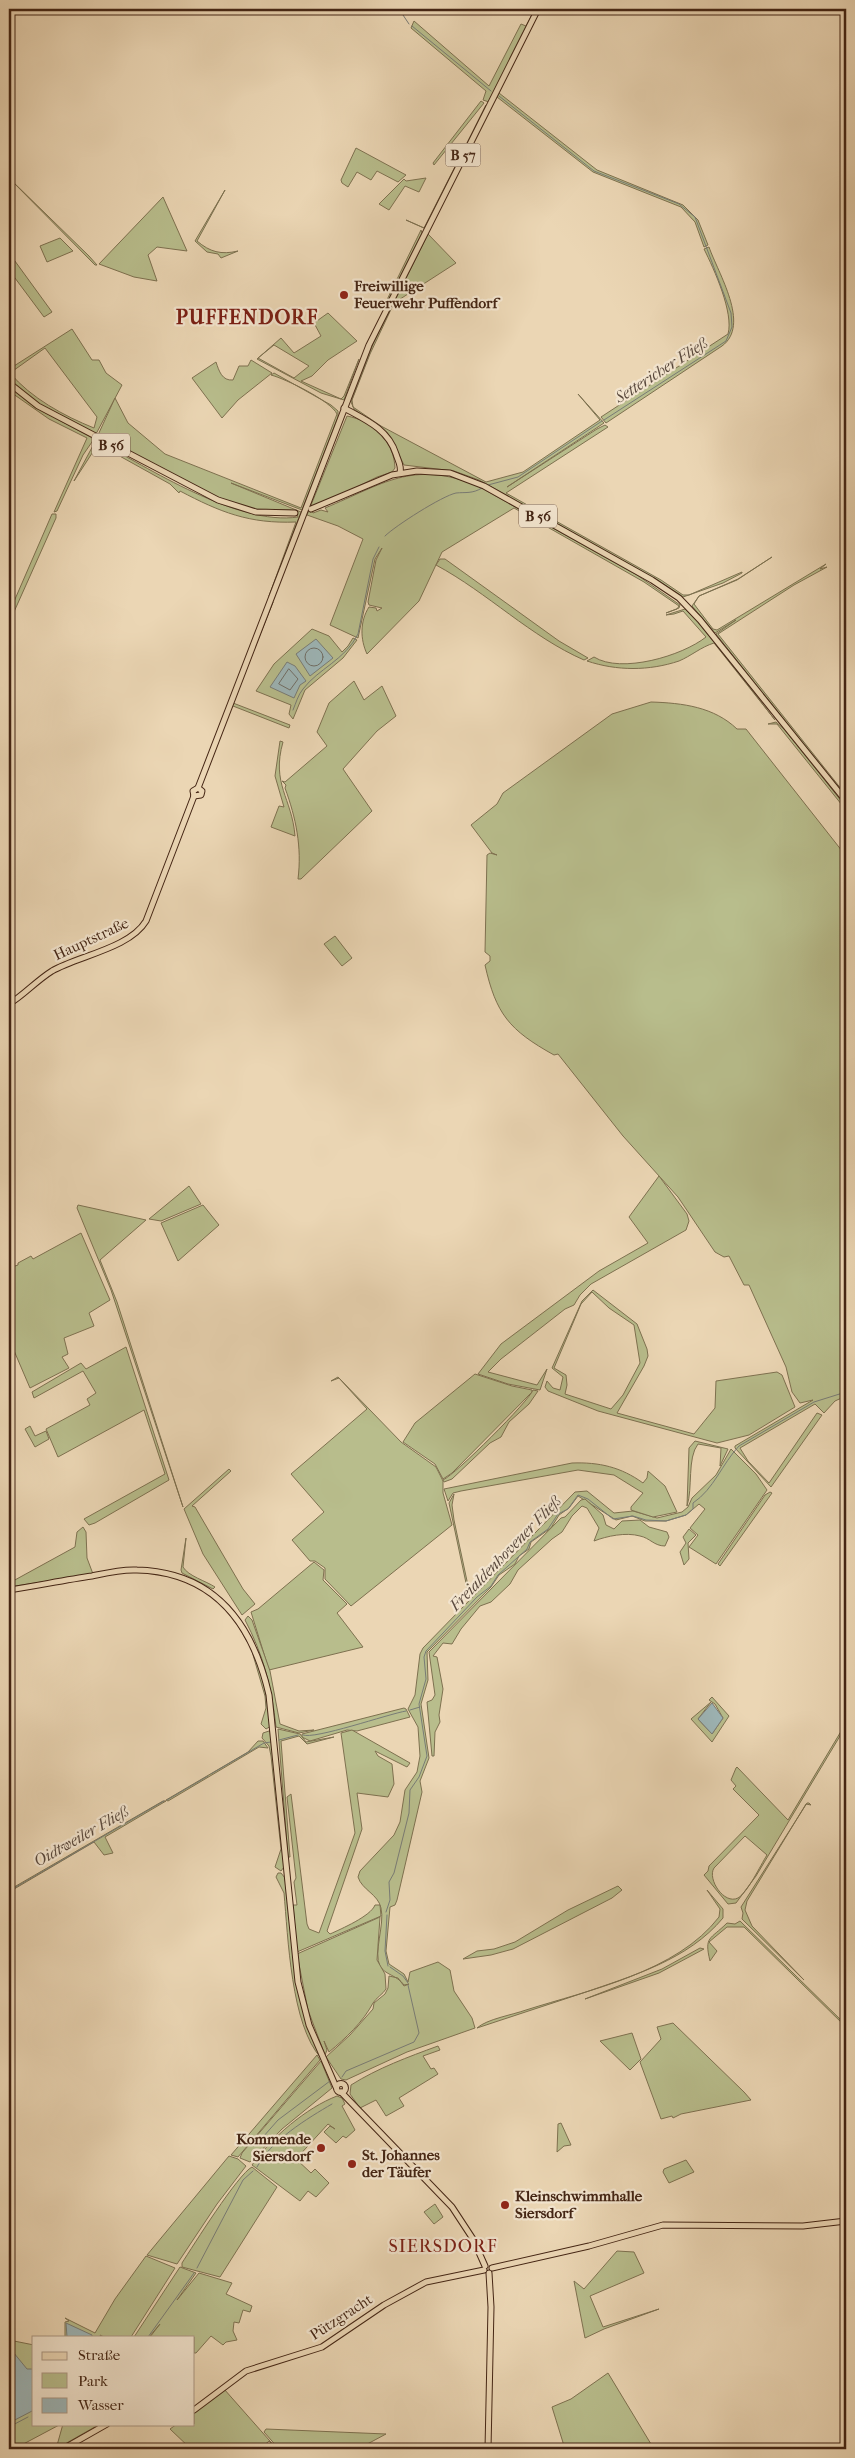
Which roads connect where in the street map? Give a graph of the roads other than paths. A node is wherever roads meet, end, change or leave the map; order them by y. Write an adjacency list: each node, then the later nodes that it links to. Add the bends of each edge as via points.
1 (538, 9): 3 (main road, B 57, via 375,331)
2 (9, 383): 9 (main road, B 56, via 38,406 218,500 256,512)
3 (344, 408): 4 (main road, via 384,432); 11 (main road, Hauptstraße, via 198,788 202,793 199,797 194,796 146,921 126,939 53,971)
4 (399, 465): 5 (main road); 6 (main road); 7 (main road)
5 (413, 471): 6 (main road, B 56); 10 (main road, B 56, via 450,473 484,486 679,598 713,635)
6 (400, 473): 7 (main road, B 56)
7 (392, 475): 8 (main road, B 56)
8 (312, 510)
9 (295, 513)
10 (846, 801)
11 (9, 1004)
12 (9, 1590): 14 (main road, via 117,1572 150,1571 198,1585 222,1602 244,1627 259,1658 269,1695 298,1982 309,2026 332,2074 339,2085 344,2085 343,2091 454,2206 472,2230)
13 (846, 2221): 14 (main road, Pützgracht, via 803,2226 681,2224 646,2228 588,2246)
14 (488, 2268): 15 (main road, Pützgracht, via 432,2280 415,2288 322,2347 249,2370); 18 (main road, via 491,2306)
15 (195, 2409)
16 (103, 2426): 17 (main road)
17 (62, 2449)
18 (488, 2449)

